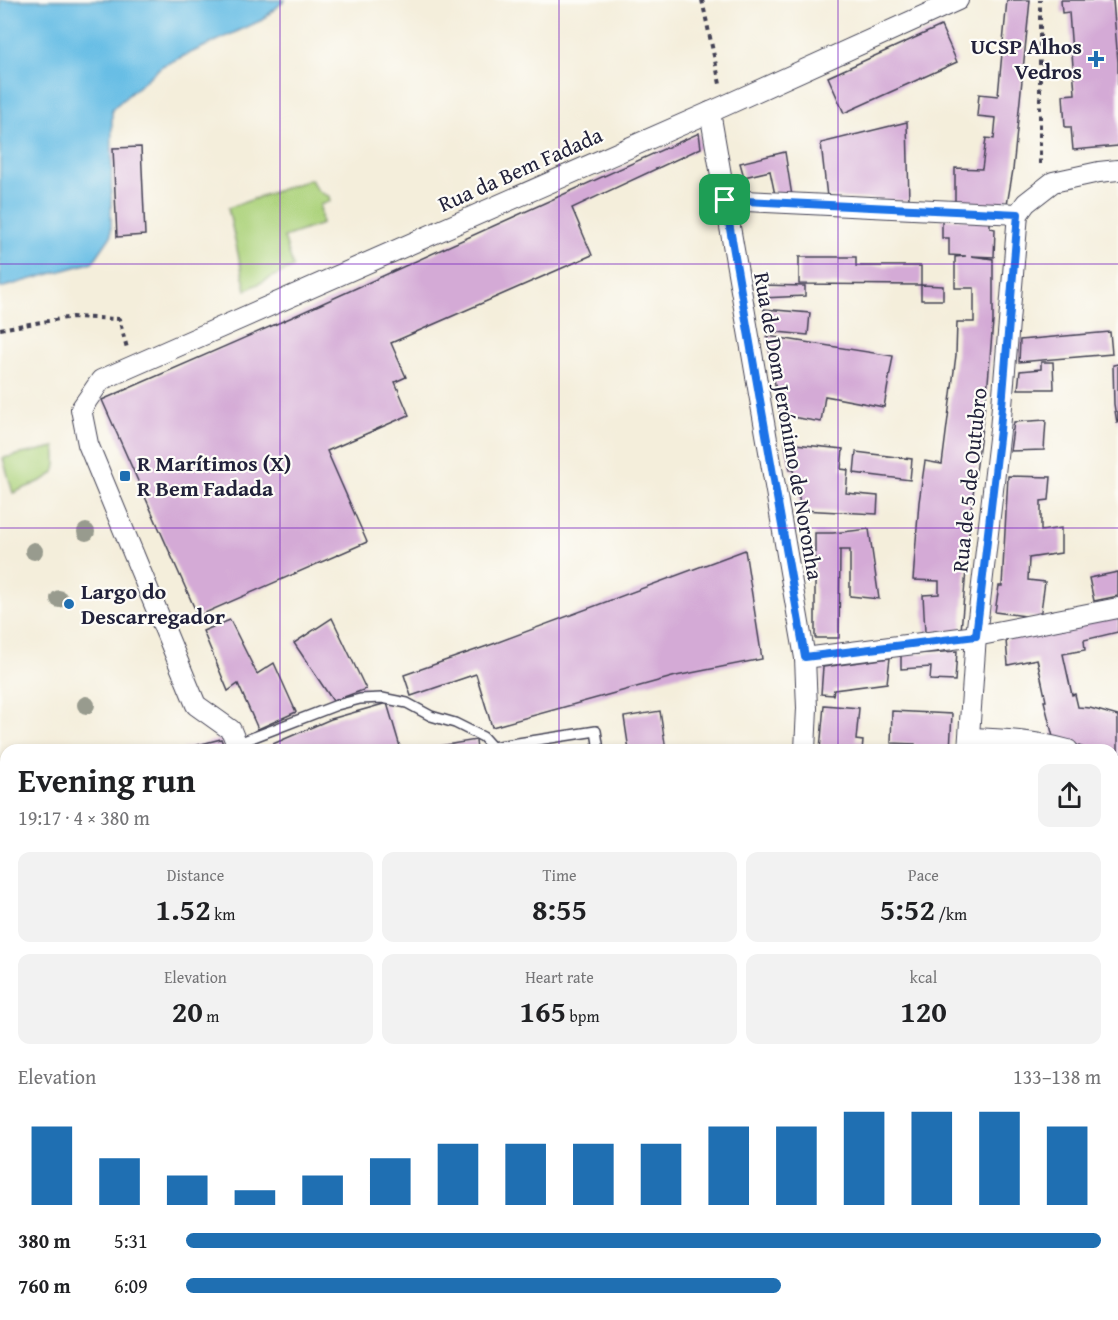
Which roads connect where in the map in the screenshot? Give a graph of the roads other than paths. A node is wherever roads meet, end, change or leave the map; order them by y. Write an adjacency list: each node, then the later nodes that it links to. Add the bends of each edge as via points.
1 (958, 0): 2 (street, Rua da Bem Fadada)
2 (717, 109): 4 (street, Rua de Dom Jerónimo de Noronha); 9 (street, Rua da Bem Fadada, via 101,380 81,409 88,444 196,705 231,730)
3 (1118, 170): 5 (street, via 1053,182 1026,202)
4 (725, 200): 5 (street); 8 (street, Rua de Dom Jerónimo de Noronha)
5 (1018, 214): 7 (street, Rua de 5 de Outubro, via 1000,430)
6 (1118, 608): 7 (street)
7 (976, 636): 8 (street); 15 (street, Rua de 5 de Outubro)
8 (805, 657): 14 (street, Rua de Dom Jerónimo de Noronha)
9 (237, 744)
10 (245, 744): 11 (lane, via 337,705 382,698 407,703 455,723 483,737)
11 (488, 744)
12 (521, 744): 13 (lane, via 596,731)
13 (597, 744)
14 (805, 744)
15 (968, 744): 16 (street, via 999,738)
16 (1040, 744)

